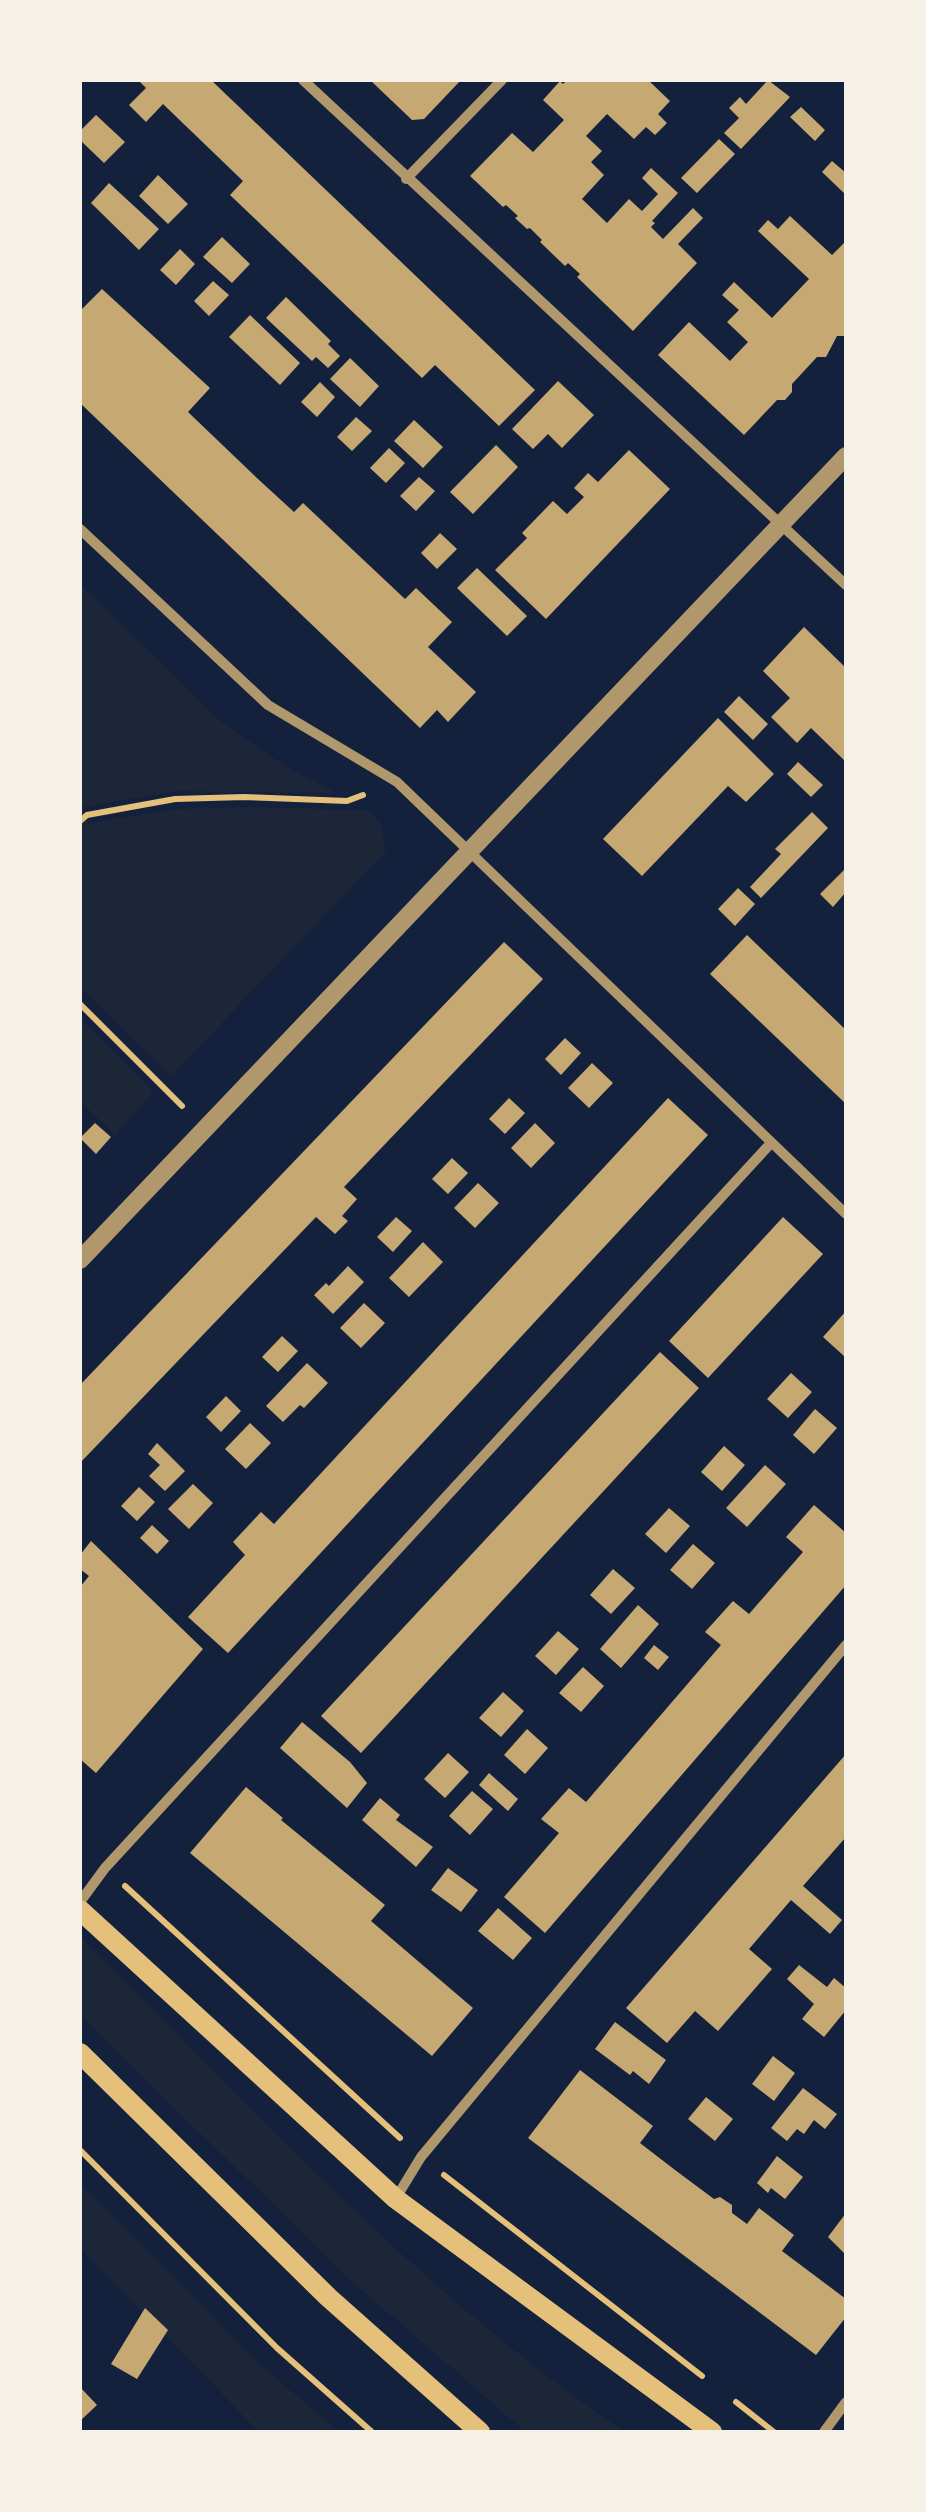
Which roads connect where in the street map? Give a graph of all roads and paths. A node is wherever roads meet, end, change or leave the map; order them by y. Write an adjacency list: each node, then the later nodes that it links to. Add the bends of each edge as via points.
1 (303, 80): 3 (street)
2 (502, 80): 3 (street)
3 (406, 179): 5 (street)
4 (846, 456): 5 (street)
5 (782, 524): 7 (street); 10 (street)
6 (80, 529): 8 (street, via 268,706)
7 (846, 585)
8 (397, 782): 9 (path, via 347,801 176,799 87,814); 10 (street)
9 (80, 822)
10 (469, 852): 12 (street); 13 (street)
11 (80, 1004): 12 (path)
12 (205, 1129): 15 (street)
13 (771, 1143): 14 (street); 17 (street, via 105,1868)
14 (846, 1214)
15 (80, 1260)
16 (846, 1645): 20 (street, via 421,2157)
17 (80, 1906): 20 (main road)
18 (80, 2053): 23 (main road, via 328,2297)
19 (80, 2150): 22 (path, via 277,2348)
20 (396, 2199): 24 (main road)
21 (846, 2402): 25 (street)
22 (372, 2432)
23 (480, 2432)
24 (712, 2432)
25 (824, 2432)

